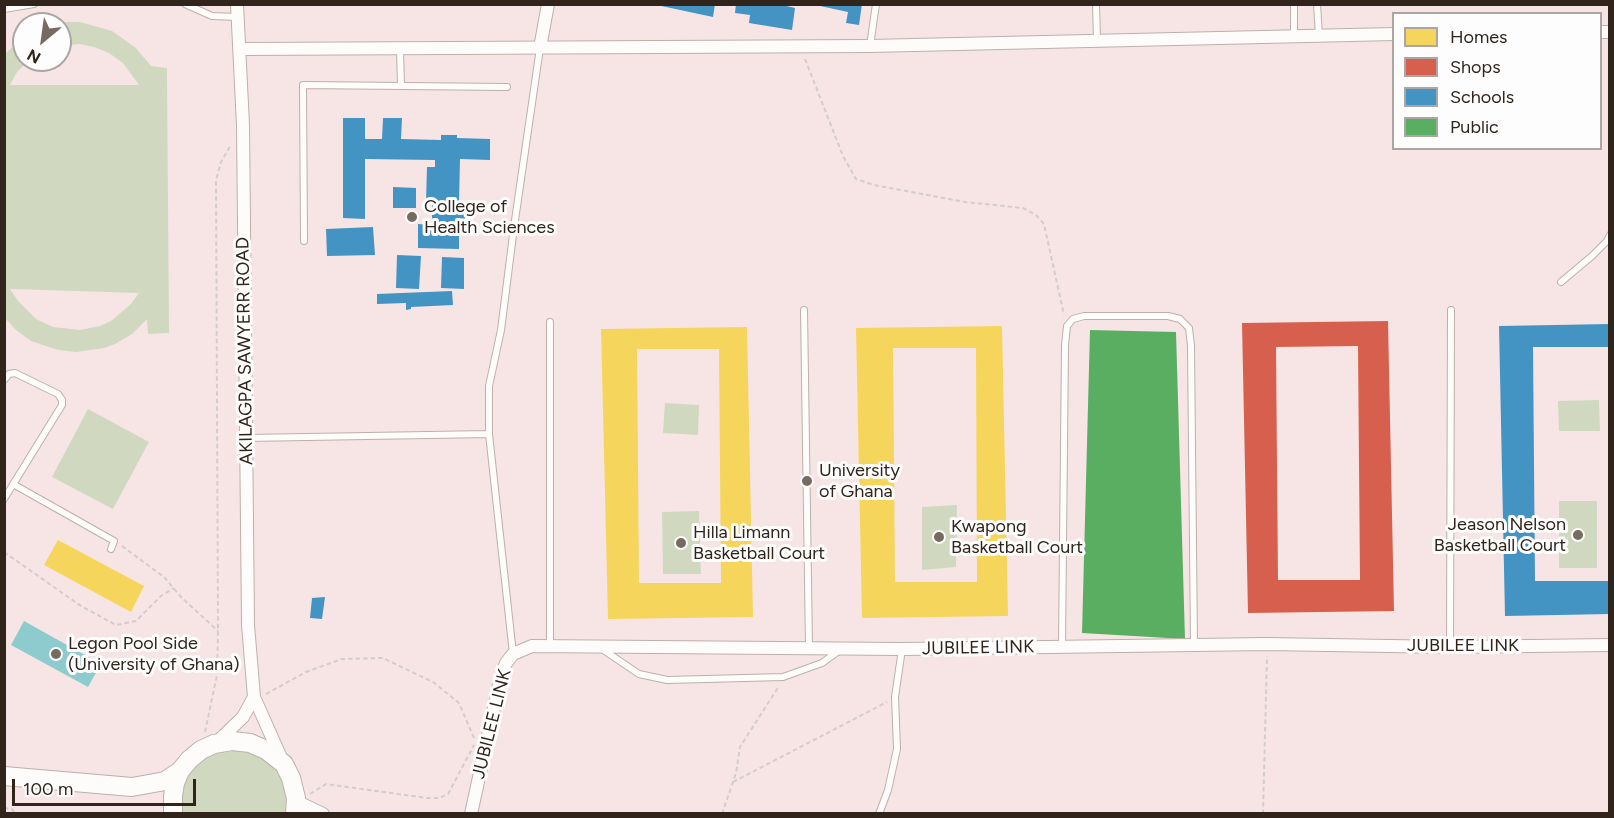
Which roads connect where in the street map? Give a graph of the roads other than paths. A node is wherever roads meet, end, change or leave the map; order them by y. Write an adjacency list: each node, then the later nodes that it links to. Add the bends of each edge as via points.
1 (34, 4): 8 (lane)
2 (185, 4): 9 (lane, via 212,16)
3 (548, 4): 15 (street)
4 (876, 4): 14 (lane)
5 (1096, 4): 13 (lane)
6 (1294, 4): 11 (lane)
7 (1317, 4): 12 (lane)
8 (4, 9)
9 (237, 11): 16 (street, AKILAGPA SAWYERR ROAD)
10 (1392, 34): 12 (street)
11 (1294, 37): 12 (street); 13 (street)
12 (1319, 37)
13 (1097, 40): 14 (street)
14 (870, 46): 15 (street)
15 (540, 48): 17 (street); 27 (lane, via 501,330 489,386)
16 (240, 49): 17 (street); 28 (street, AKILAGPA SAWYERR ROAD)
17 (400, 49): 18 (lane)
18 (400, 86): 19 (lane); 21 (lane, via 303,85)
19 (507, 87)
20 (1610, 235): 22 (lane)
21 (304, 241)
22 (1561, 282)
23 (804, 310): 39 (lane)
24 (1451, 310): 37 (lane)
25 (550, 322): 33 (lane)
26 (4, 380): 29 (lane, via 15,373 58,394 62,400)
27 (489, 434): 28 (lane); 41 (lane)
28 (246, 438): 42 (street, AKILAGPA SAWYERR ROAD, via 248,625)
29 (13, 484): 30 (lane); 31 (lane, via 114,541)
30 (4, 499)
31 (111, 549)
32 (1610, 645): 37 (street, JUBILEE LINK)
33 (550, 646): 36 (street, JUBILEE LINK); 41 (street, JUBILEE LINK, via 532,646)
34 (1062, 646): 35 (street, JUBILEE LINK); 35 (lane, via 1067,326 1073,318 1084,316 1167,316 1180,319 1189,328 1191,346); 40 (street, JUBILEE LINK)
35 (1194, 646): 37 (street, JUBILEE LINK)
36 (599, 647): 38 (lane, via 627,667 651,678 667,680 783,677 822,663); 39 (street, JUBILEE LINK)
37 (1450, 647)
38 (843, 648): 39 (street, JUBILEE LINK); 40 (street, JUBILEE LINK)
39 (809, 649)
40 (902, 649): 52 (lane, via 895,697 897,749)
41 (513, 654): 51 (street, JUBILEE LINK, via 500,680)
42 (254, 697): 43 (street, via 243,717); 44 (street, AKILAGPA SAWYERR ROAD)
43 (208, 747): 44 (street, via 232,741 249,743); 45 (street)
44 (284, 764): 48 (street)
45 (180, 771): 47 (street, via 165,781); 49 (street)
46 (4, 776): 47 (street)
47 (132, 787): 49 (street, via 158,797)
48 (296, 806): 50 (street, via 302,804)
49 (173, 812)
50 (323, 813)
51 (471, 813)
52 (879, 813)

